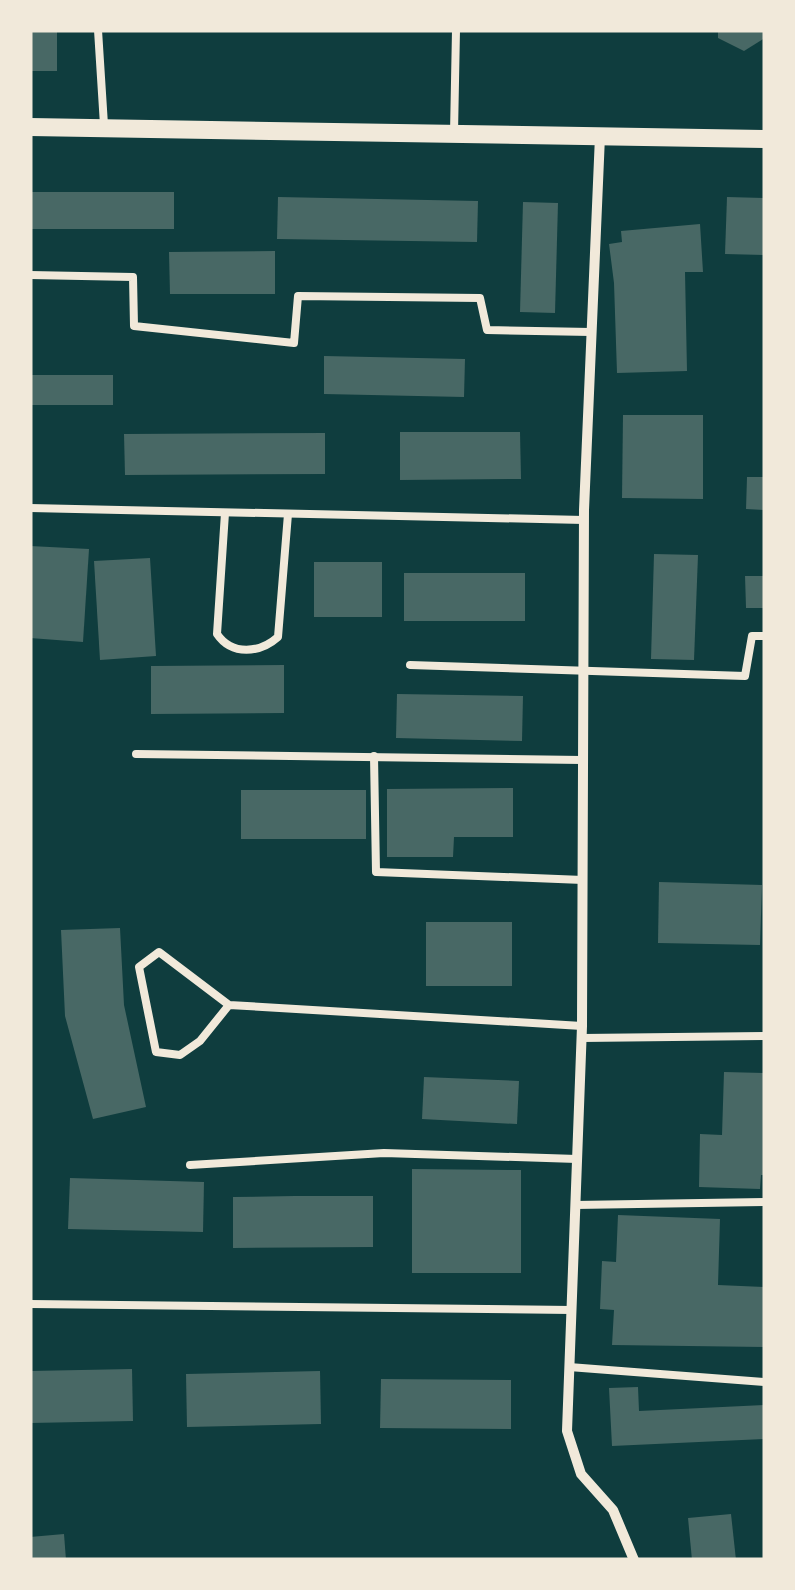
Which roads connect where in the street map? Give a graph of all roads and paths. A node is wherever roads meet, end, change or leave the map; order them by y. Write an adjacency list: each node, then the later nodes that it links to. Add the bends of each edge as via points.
1 (98, 30): 4 (lane)
2 (456, 30): 5 (lane)
3 (30, 127): 4 (street)
4 (104, 128): 5 (street)
5 (454, 133): 6 (street)
6 (600, 136): 7 (street); 9 (street)
7 (765, 139)
8 (30, 275): 9 (lane, via 133,277 134,326 294,344 298,296 480,298 486,330)
9 (592, 332): 13 (street)
10 (30, 508): 11 (lane)
11 (225, 513): 12 (lane); 12 (lane, via 217,634 236,648 265,648 278,638)
12 (288, 514): 13 (lane)
13 (584, 520): 16 (street)
14 (765, 636): 16 (lane, via 752,636 745,676)
15 (410, 665): 16 (lane)
16 (584, 668): 19 (street)
17 (136, 754): 18 (lane)
18 (374, 756): 19 (lane); 20 (lane, via 376,872)
19 (582, 760): 20 (street)
20 (583, 880): 22 (street)
21 (229, 1005): 21 (lane, via 159,952 140,966 156,1052 180,1055); 22 (lane)
22 (582, 1032): 23 (lane); 24 (street)
23 (765, 1036)
24 (578, 1159): 25 (lane, via 384,1153); 27 (street)
25 (190, 1165)
26 (765, 1202): 27 (lane)
27 (576, 1205): 29 (street)
28 (30, 1304): 29 (lane)
29 (572, 1310): 30 (street)
30 (569, 1367): 31 (lane); 32 (street, via 567,1431 581,1474 613,1510)
31 (765, 1382)
32 (634, 1560)

